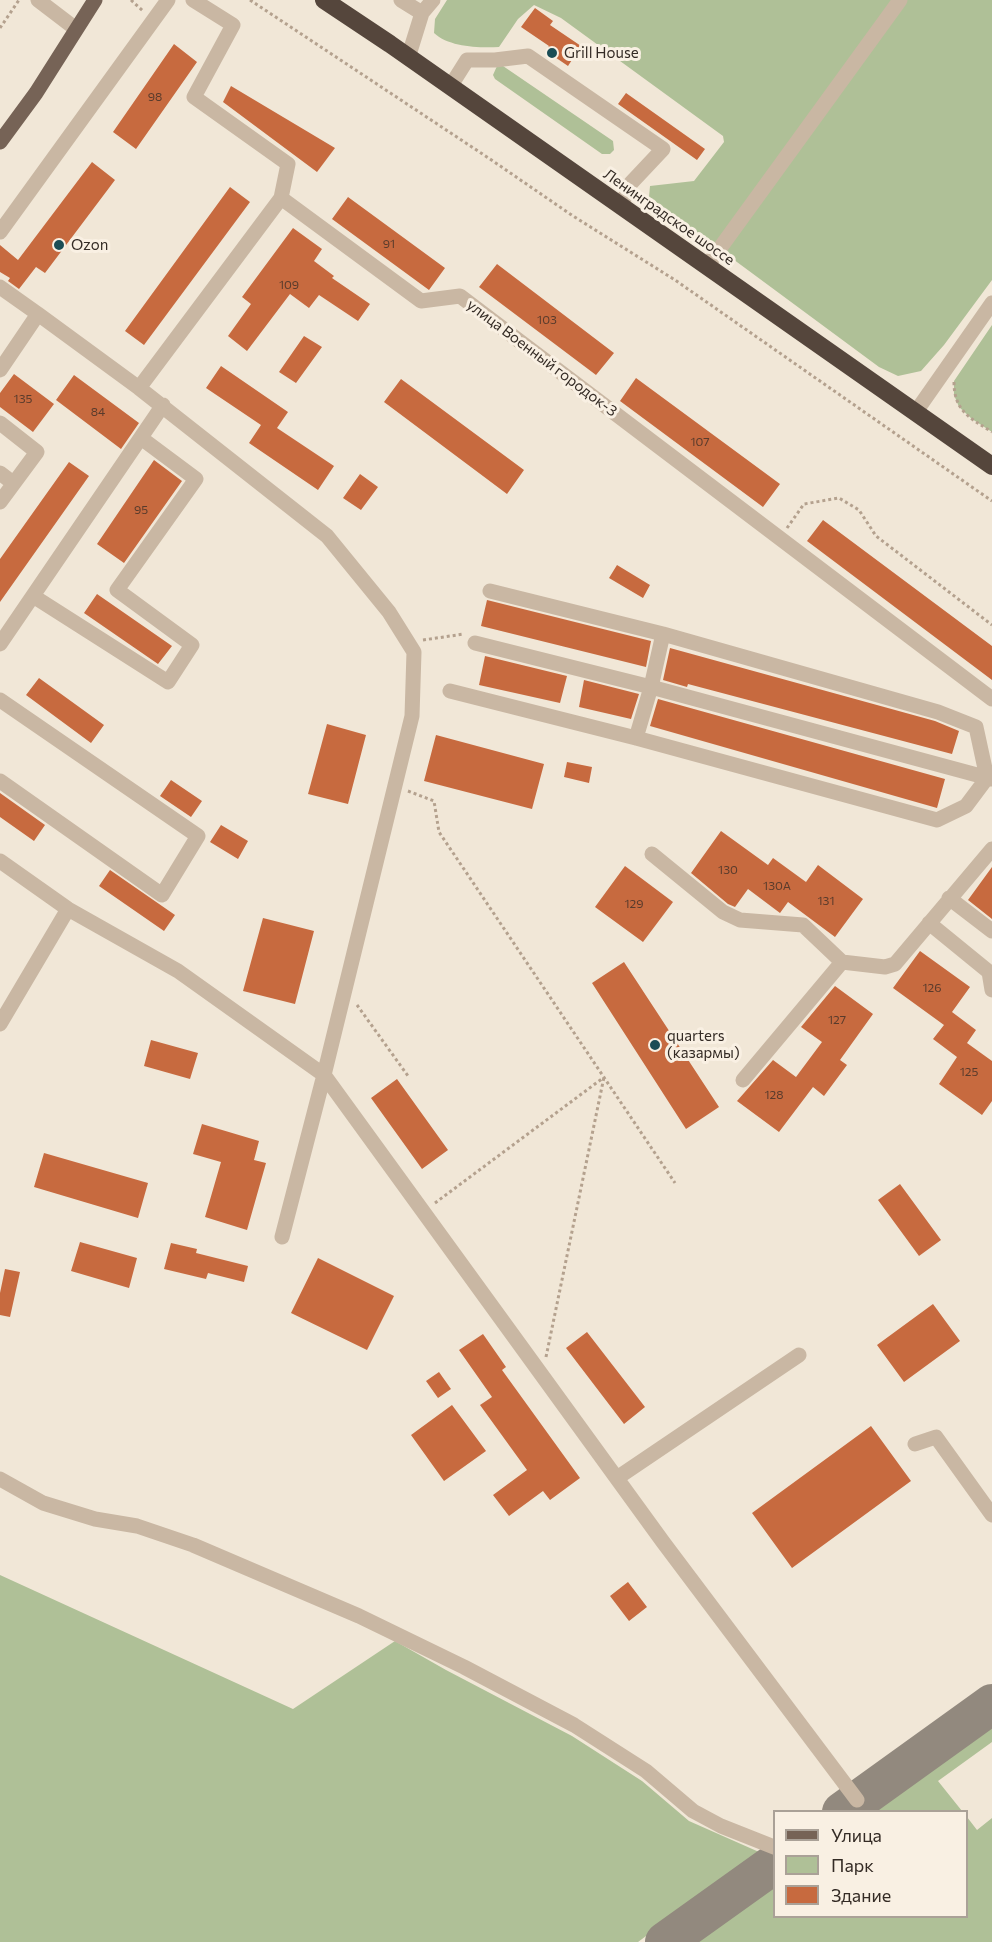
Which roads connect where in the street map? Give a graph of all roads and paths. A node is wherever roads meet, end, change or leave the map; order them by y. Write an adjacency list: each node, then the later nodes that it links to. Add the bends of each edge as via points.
1 (19, 0): 12 (path)
2 (38, 0): 13 (street)
3 (95, 0): 13 (main road)
4 (168, 0): 19 (street)
5 (193, 0): 17 (street, via 233,25 194,98 288,164)
6 (250, 0): 35 (path, via 675,280)
7 (324, 0): 14 (highway, Ленинградское шоссе)
8 (401, 0): 11 (street)
9 (433, 0): 11 (street)
10 (900, 0): 20 (street)
11 (423, 13): 14 (street)
12 (0, 28)
13 (76, 29): 16 (main road)
14 (408, 58): 15 (highway, Ленинградское шоссе)
15 (450, 87): 18 (highway, Ленинградское шоссе); 18 (street, via 467,60 528,56 663,149 631,183)
16 (0, 142)
17 (281, 198): 26 (street); 37 (street, улица Военный городок-3, via 421,301 460,296)
18 (621, 206): 20 (highway, Ленинградское шоссе)
19 (0, 232)
20 (707, 266): 28 (highway, Ленинградское шоссе)
21 (0, 287): 23 (street)
22 (992, 303): 28 (street)
23 (38, 314): 24 (street); 26 (street)
24 (0, 370)
25 (954, 381): 30 (path, via 959,407)
26 (139, 388): 27 (street)
27 (163, 405): 31 (street); 44 (street, via 327,536 389,612)
28 (915, 413): 32 (highway, Ленинградское шоссе)
29 (0, 423): 34 (street, via 37,452)
30 (992, 432)
31 (141, 438): 39 (street); 39 (street, via 196,479 117,590 192,645 168,682)
32 (992, 466)
33 (0, 473): 34 (street)
34 (13, 483): 36 (street)
35 (992, 501)
36 (0, 502)
37 (779, 538): 40 (path, via 804,504 839,498 859,510 876,536); 47 (street, улица Военный городок-3)
38 (490, 591): 42 (street)
39 (33, 596): 41 (street)
40 (992, 625)
41 (3, 634)
42 (663, 634): 45 (street); 50 (street, via 938,712 976,728)
43 (470, 638): 44 (path); 45 (street)
44 (408, 643): 52 (street, via 414,652 412,716)
45 (651, 687): 49 (street); 50 (street)
46 (450, 691): 49 (street)
47 (992, 699)
48 (0, 700): 51 (street, via 198,836 162,895)
49 (636, 738): 50 (street, via 937,820 966,806)
50 (990, 779)
51 (0, 781)
52 (395, 786): 61 (street); 66 (path, via 434,801 439,832)
53 (992, 849): 56 (street)
54 (652, 854): 60 (street, via 723,912 740,920 803,925)
55 (0, 861): 57 (street)
56 (949, 898): 58 (street); 59 (street)
57 (68, 909): 63 (street); 64 (street, via 178,971)
58 (929, 922): 60 (street, via 895,964 885,967); 62 (street, via 989,972)
59 (992, 931)
60 (842, 962): 67 (street)
61 (345, 989): 64 (street); 65 (path)
62 (992, 990)
63 (0, 1024)
64 (324, 1075): 69 (street); 70 (street)
65 (408, 1076)
66 (604, 1077): 68 (path); 69 (path); 72 (path)
67 (743, 1080)
68 (675, 1183)
69 (424, 1211): 72 (street)
70 (282, 1238)
71 (799, 1355): 74 (street)
72 (542, 1375): 74 (street)
73 (915, 1444): 76 (street, via 936,1437)
74 (617, 1478): 77 (street)
75 (0, 1479): 78 (street, via 44,1503 95,1519 137,1526 193,1545 359,1616 574,1725 646,1771 693,1811)
76 (992, 1515)
77 (857, 1800)
78 (773, 1847)

